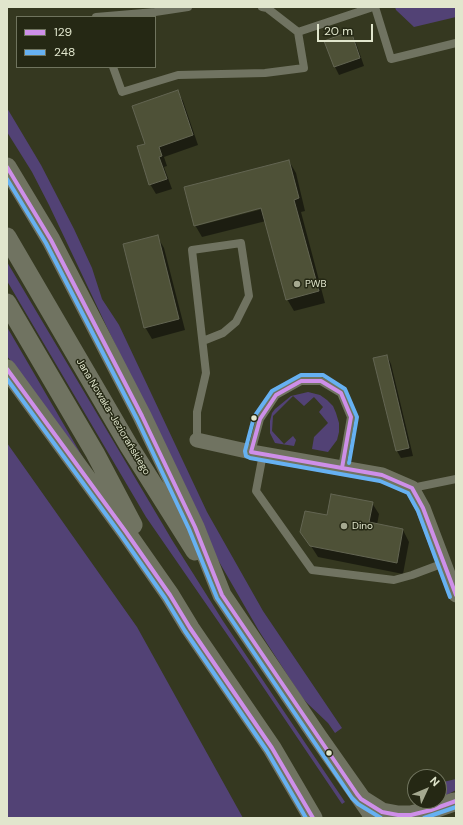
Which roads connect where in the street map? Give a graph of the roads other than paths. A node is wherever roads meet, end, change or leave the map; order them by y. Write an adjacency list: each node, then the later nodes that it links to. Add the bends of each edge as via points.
1 (188, 7): 4 (lane)
2 (262, 7): 5 (lane, via 267,8)
3 (374, 7): 5 (lane); 6 (lane, via 391,58)
4 (108, 16)
5 (298, 32): 7 (lane, via 304,68 265,73 178,75 122,92)
6 (456, 43)
7 (113, 68)
8 (7, 166): 20 (street, via 51,240 138,409 195,527)
9 (7, 237): 20 (street, Jana Nowaka-Jeziorańskiego, via 129,446)
10 (7, 303): 19 (street, via 95,453)
11 (202, 341): 11 (lane, via 192,250 241,243 249,296 236,322 223,333); 13 (lane, via 206,373 197,412)
12 (7, 370): 19 (street)
13 (197, 440): 14 (street)
14 (257, 453): 15 (street); 15 (lane, via 260,418 276,395 301,381 321,381 341,393 351,417); 18 (lane, via 256,490 312,570 394,580)
15 (342, 468): 17 (street, via 382,475)
16 (456, 479): 17 (lane)
17 (412, 488): 18 (street, via 423,508)
18 (444, 563): 21 (street)
19 (170, 595): 24 (street, via 272,748)
20 (222, 595): 22 (street)
21 (456, 595)
22 (361, 799): 23 (street, via 382,812 398,815 412,815); 25 (street)
23 (455, 801): 26 (street)
24 (313, 818)
25 (373, 818)
26 (435, 818)

